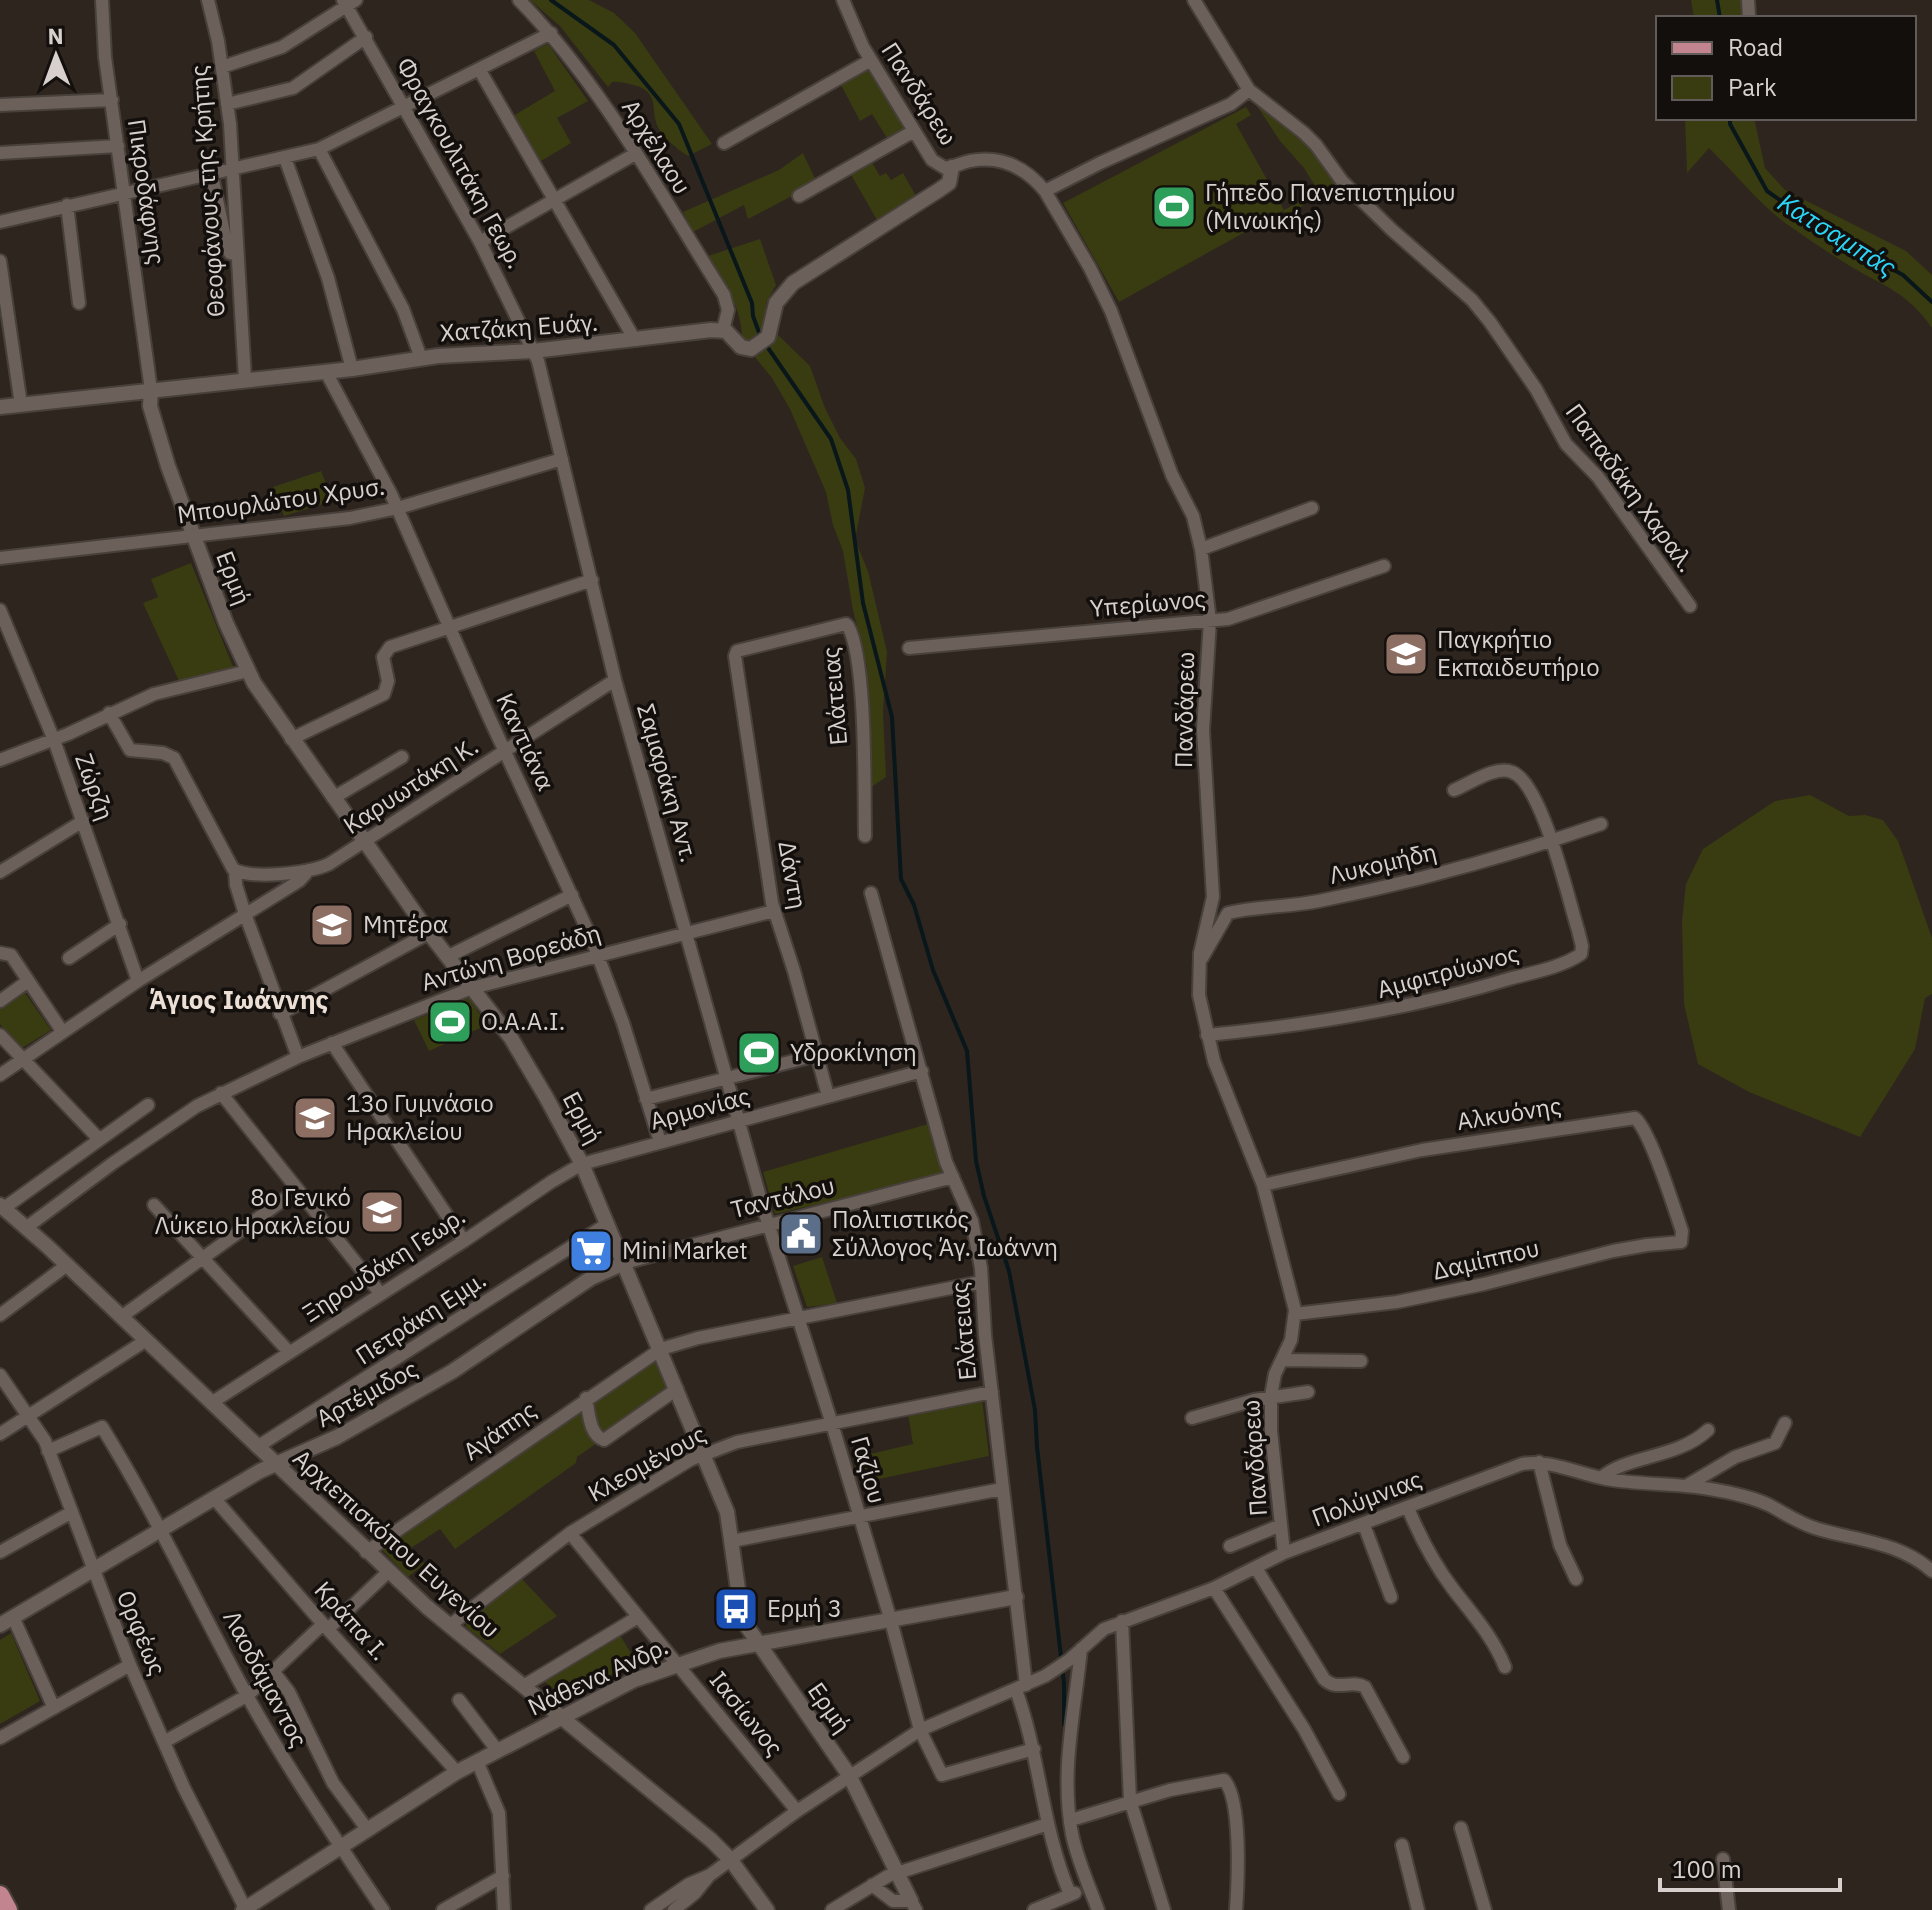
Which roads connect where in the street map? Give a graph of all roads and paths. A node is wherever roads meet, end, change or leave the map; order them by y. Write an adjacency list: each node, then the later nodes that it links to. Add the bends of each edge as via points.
1 (102, 0): 13 (street, Πικροδάφνης)
2 (208, 0): 10 (street, Θεοφάνους της Κρήτης)
3 (519, 0): 7 (street, Αρχέλαου)
4 (843, 0): 9 (street, Πανδάρεω)
5 (1194, 0): 12 (street, Παπαδάκη Χαραλ.)
6 (349, 2): 8 (street, Φραγκουλιτάκη Γεωρ.); 10 (street, via 282,47)
7 (551, 33): 11 (street); 22 (street, Αρχέλαου)
8 (366, 37): 14 (street, via 293,88); 16 (street, Φραγκουλιτάκη Γεωρ.)
9 (871, 60): 17 (street, Πανδάρεω); 18 (street)
10 (222, 67): 14 (street, Θεοφάνους της Κρήτης)
11 (479, 69): 16 (street); 30 (street)
12 (1249, 90): 27 (street, via 1231,104); 55 (street, Παπαδάκη Χαραλ., via 1304,133 1342,181 1472,300 1536,389 1566,444 1598,477)
13 (112, 100): 15 (street); 19 (street, Πικροδάφνης)
14 (227, 104): 25 (street, Θεοφάνους της Κρήτης)
15 (0, 105)
16 (404, 106): 20 (street); 33 (street, Φραγκουλιτάκη Γεωρ.)
17 (914, 131): 24 (street, Πανδάρεω, via 932,160); 29 (street)
18 (724, 143)
19 (118, 146): 21 (street); 28 (street, Πικροδάφνης)
20 (319, 149): 23 (street); 40 (street, via 403,309)
21 (0, 153)
22 (635, 154): 30 (street); 37 (street, Αρχέλαου, via 724,295 728,310)
23 (285, 158): 25 (street); 41 (street, via 328,278)
24 (952, 167): 27 (street, Πανδάρεω, via 978,160 1013,164); 37 (street, via 949,183 785,289 761,344 743,348)
25 (234, 170): 26 (street); 34 (street, Θεοφάνους της Κρήτης)
26 (212, 176): 28 (street); 34 (street, via 227,247)
27 (1045, 191): 51 (street, Πανδάρεω, via 1111,311 1172,475 1193,516)
28 (124, 193): 31 (street); 44 (street, Πικροδάφνης)
29 (799, 196)
30 (554, 201): 33 (street); 38 (street)
31 (67, 205): 32 (street); 36 (street)
32 (0, 222)
33 (480, 242): 39 (street, Φραγκουλιτάκη Γεωρ.)
34 (236, 254): 43 (street, Θεοφάνους της Κρήτης)
35 (0, 261): 45 (street)
36 (79, 303)
37 (723, 330): 38 (street, Χατζάκη Ευάγ.)
38 (635, 340): 39 (street, Χατζάκη Ευάγ.)
39 (533, 351): 40 (street, Χατζάκη Ευάγ.); 47 (street, Σαμαράκη Αντ.)
40 (421, 358): 41 (street, Χατζάκη Ευάγ.)
41 (352, 369): 42 (street, Χατζάκη Ευάγ.)
42 (326, 372): 43 (street, Χατζάκη Ευάγ.); 48 (street, Καντιάνα)
43 (245, 379): 44 (street, Χατζάκη Ευάγ.)
44 (151, 390): 45 (street, Χατζάκη Ευάγ.); 50 (street, Ερμή, via 150,406)
45 (21, 405): 46 (street, Χατζάκη Ευάγ.)
46 (0, 407)
47 (562, 459): 48 (street, Μπουρλώτου Χρυσ.); 54 (street, Σαμαράκη Αντ.)
48 (398, 508): 50 (street, Μπουρλώτου Χρυσ.); 58 (street, Καντιάνα)
49 (1312, 508): 51 (street)
50 (193, 536): 52 (street, Μπουρλώτου Χρυσ.); 61 (street, Ερμή)
51 (1201, 549): 57 (street, Πανδάρεω)
52 (0, 558)
53 (1384, 566): 57 (street, Υπερίωνος, via 1243,615)
54 (592, 580): 58 (street); 62 (street, Σαμαράκη Αντ.)
55 (1690, 606)
56 (0, 610): 65 (street, Ζώρζη)
57 (1210, 621): 59 (street, Υπερίωνος); 90 (street, Πανδάρεω, via 1203,730 1213,897)
58 (449, 626): 64 (street, via 387,650 383,657 388,686 383,696); 66 (street, Καντιάνα)
59 (909, 648)
60 (735, 656): 73 (street, Ελάτειας, via 737,651 848,626 859,689); 81 (street, Δάντη)
61 (248, 671): 63 (street, via 154,694); 64 (street, Ερμή)
62 (615, 680): 66 (street, Καρυωτάκη Κ.); 85 (street, Σαμαράκη Αντ.)
63 (109, 713): 65 (street); 76 (street, via 130,750 163,753 177,762)
64 (291, 739): 70 (street, Ερμή)
65 (54, 740): 68 (street); 71 (street, Ζώρζη)
66 (505, 751): 74 (street, Καρυωτάκη Κ.); 80 (street, Καντιάνα)
67 (402, 757): 70 (street)
68 (0, 760)
69 (1454, 790): 75 (street, via 1494,773 1512,772 1536,800)
70 (333, 798): 74 (street, Ερμή)
71 (83, 821): 78 (street); 83 (street, Ζώρζη)
72 (1601, 824): 75 (street, Λυκομήδη)
73 (865, 836)
74 (365, 842): 77 (street, Καρυωτάκη Κ.); 84 (street, Ερμή)
75 (1550, 842): 90 (street, Λυκομήδη, via 1378,889 1228,913); 98 (street, Αμφιτρύωνος, via 1582,946 1578,956 1374,1014)
76 (235, 870): 77 (street, Καρυωτάκη Κ., via 255,875); 82 (street)
77 (309, 870): 82 (street, Καρυωτάκη Κ.)
78 (0, 872)
79 (871, 893): 103 (street, Ελάτειας)
80 (572, 895): 87 (street, Καντιάνα); 88 (street)
81 (774, 911): 85 (street, Αντώνη Βορεάδη); 100 (street, Δάντη)
82 (245, 914): 92 (street, Καρυωτάκη Κ.); 95 (street)
83 (120, 924): 89 (street); 92 (street, Ζώρζη)
84 (429, 933): 88 (street, Ερμή); 95 (street)
85 (686, 933): 87 (street, Αντώνη Βορεάδη); 105 (street, Σαμαράκη Αντ.)
86 (0, 953): 91 (street, via 11,955)
87 (598, 955): 93 (street, Αντώνη Βορεάδη); 108 (street, Καντιάνα)
88 (447, 957): 93 (street, Ερμή)
89 (69, 958)
90 (1199, 964): 98 (street, Πανδάρεω)
91 (28, 981): 94 (street); 96 (street)
92 (138, 981): 96 (street, Καρυωτάκη Κ.)
93 (472, 988): 99 (street, Αντώνη Βορεάδη); 113 (street, Ερμή, via 519,1051)
94 (0, 1001)
95 (280, 1014): 101 (street)
96 (62, 1031): 102 (street, Καρυωτάκη Κ.)
97 (0, 1035): 102 (street)
98 (1207, 1035): 115 (street, Πανδάρεω)
99 (332, 1043): 101 (street, Αντώνη Βορεάδη); 123 (street)
100 (817, 1055): 105 (street); 107 (street, Δάντη)
101 (298, 1057): 106 (street, Αντώνη Βορεάδη)
102 (23, 1059): 104 (street, Καρυωτάκη Κ.); 111 (street)
103 (922, 1071): 107 (street, Αρμονίας); 114 (street, Ελάτειας)
104 (0, 1075)
105 (727, 1078): 108 (street); 110 (street, Σαμαράκη Αντ.)
106 (221, 1093): 116 (street); 121 (street, Αντώνη Βορεάδη)
107 (828, 1096): 110 (street, Αρμονίας)
108 (646, 1099): 112 (street, Καντιάνα)
109 (148, 1105): 111 (street)
110 (739, 1121): 112 (street, Αρμονίας); 119 (street, Σαμαράκη Αντ.)
111 (99, 1139): 118 (street)
112 (660, 1142): 113 (street, Αρμονίας)
113 (582, 1164): 120 (street, Ερμή); 123 (street, Ξηρουδάκη Γεωρ.)
114 (953, 1177): 119 (street, Ταντάλου); 127 (street, Ελάτειας, via 974,1230)
115 (1263, 1185): 122 (street, Αλκυόνης, via 1422,1150 1635,1118 1649,1141); 129 (street, Πανδάρεω)
116 (297, 1190): 124 (street); 128 (street)
117 (154, 1205): 124 (street)
118 (2, 1206): 121 (street, Αρχιεπισκόπου Ευγενίου)
119 (770, 1223): 125 (street, Ταντάλου); 132 (street, Γαζίου)
120 (607, 1224): 125 (street, Ερμή); 151 (street, Πετράκη Εμμ.)
121 (27, 1227): 126 (street, Αρχιεπισκόπου Ευγενίου)
122 (1682, 1239): 129 (street, Δαμίππου, via 1397,1302)
123 (464, 1241): 128 (street, Ξηρουδάκη Γεωρ.)
124 (202, 1257): 131 (street); 135 (street)
125 (624, 1263): 134 (street, Ερμή); 155 (street, Αρτέμιδος, via 591,1278 453,1371 337,1437)
126 (67, 1265): 130 (street); 131 (street, Αρχιεπισκόπου Ευγενίου)
127 (981, 1282): 132 (street, Αγάπης); 140 (street, Ελάτειας)
128 (380, 1293): 135 (street, Ξηρουδάκη Γεωρ.)
129 (1295, 1314): 136 (street, Πανδάρεω)
130 (0, 1315)
131 (121, 1317): 133 (street, Αρχιεπισκόπου Ευγενίου)
132 (799, 1318): 134 (street, Αγάπης); 148 (street, Γαζίου)
133 (145, 1341): 144 (street, Αρχιεπισκόπου Ευγενίου); 145 (street)
134 (661, 1349): 139 (street, Ερμή); 143 (street, Αγάπης)
135 (289, 1352): 144 (street, Ξηρουδάκη Γεωρ.)
136 (1282, 1360): 137 (street); 142 (street, Πανδάρεω)
137 (1361, 1361)
138 (0, 1375): 145 (street, Ορφέως)
139 (677, 1389): 143 (street, via 609,1438 600,1439); 153 (street, Ερμή)
140 (992, 1392): 148 (street, Κλεομένους); 158 (street, Ελάτειας)
141 (1308, 1392): 142 (street)
142 (1271, 1396): 146 (street); 163 (street, Πανδάρεω)
143 (586, 1398): 170 (street, Αγάπης)
144 (211, 1403): 151 (street, Αρχιεπισκόπου Ευγενίου)
145 (28, 1415): 150 (street); 152 (street, Ορφέως)
146 (1192, 1418)
147 (1785, 1423): 157 (street, via 1775,1443 1735,1457)
148 (832, 1424): 153 (street, Κλεομένους); 162 (street, Γαζίου)
149 (1708, 1430): 156 (street, via 1684,1447)
150 (0, 1434)
151 (257, 1447): 155 (street, Αρχιεπισκόπου Ευγενίου)
152 (48, 1451): 161 (street, Ορφέως); 165 (street, Λαοδάμαντος, via 102,1427)
153 (705, 1453): 166 (street, Κλεομένους); 167 (street, Ερμή)
154 (1539, 1462): 156 (street, Πολύμνιας); 160 (street, Πολύμνιας, via 1516,1465); 176 (street, via 1560,1545)
155 (275, 1464): 159 (street, Αρτέμιδος); 170 (street, Αρχιεπισκόπου Ευγενίου)
156 (1601, 1478): 157 (street, Πολύμνιας)
157 (1686, 1486): 174 (street, Πολύμνιας, via 1769,1505 1817,1529 1897,1548)
158 (1002, 1489): 162 (street); 178 (street, Ελάτειας)
159 (214, 1498): 165 (street, Αρτέμιδος); 185 (street, Κράπα Ι.)
160 (1408, 1508): 164 (street, Πολύμνιας); 191 (street, via 1423,1544 1495,1642)
161 (72, 1512): 169 (street); 173 (street, Ορφέως)
162 (858, 1517): 167 (street); 182 (street, Γαζίου)
163 (1281, 1525): 168 (street); 171 (street, Πανδάρεω)
164 (1364, 1525): 171 (street, Πολύμνιας); 179 (street)
165 (161, 1528): 173 (street, Αρτέμιδος); 195 (street, Λαοδάμαντος)
166 (570, 1533): 181 (street, Ιασίωνος); 186 (street, Κλεομένους)
167 (732, 1541): 187 (street, Ερμή, via 741,1610)
168 (1230, 1546)
169 (0, 1552)
170 (366, 1552): 175 (street, Αρχιεπισκόπου Ευγενίου)
171 (1284, 1553): 172 (street, Πολύμνιας)
172 (1256, 1568): 177 (street, Πολύμνιας); 204 (street, via 1324,1679 1335,1686 1365,1687)
173 (92, 1570): 180 (street, Αρτέμιδος); 190 (street, Ορφέως)
174 (1932, 1571)
175 (388, 1572): 185 (street); 186 (street, Αρχιεπισκόπου Ευγενίου)
176 (1576, 1579)
177 (1214, 1588): 183 (street, Πολύμνιας); 208 (street)
178 (1016, 1597): 182 (street, Νάθενα Ανδρ.); 194 (street, Ελάτειας)
179 (1391, 1597)
180 (13, 1617): 184 (street, Αρτέμιδος); 197 (street)
181 (638, 1617): 189 (street, Ιασίωνος); 193 (street)
182 (891, 1621): 187 (street, Νάθενα Ανδρ.); 199 (street, Γαζίου)
183 (1122, 1621): 188 (street, Πολύμνιας, via 1100,1631); 209 (street)
184 (0, 1625)
185 (325, 1626): 192 (street); 206 (street, Κράπα Ι.)
186 (449, 1626): 193 (street, Αρχιεπισκόπου Ευγενίου)
187 (757, 1644): 189 (street, Νάθενα Ανδρ.); 207 (street, Ερμή)
188 (1081, 1649): 194 (street, Πολύμνιας); 211 (street, via 1067,1772)
189 (676, 1664): 198 (street, Νάθενα Ανδρ.); 210 (street, Ιασίωνος)
190 (130, 1665): 197 (street); 201 (street, Ορφέως)
191 (1505, 1667)
192 (273, 1671): 195 (street); 214 (street, via 289,1692 333,1783)
193 (525, 1685): 198 (street, Αρχιεπισκόπου Ευγενίου)
194 (1021, 1687): 199 (street, Πολύμνιας); 202 (street, Ελάτειας)
195 (248, 1695): 201 (street); 216 (street, Λαοδάμαντος)
196 (459, 1700): 203 (street)
197 (54, 1708): 200 (street)
198 (561, 1716): 203 (street, Νάθενα Ανδρ.); 217 (street, Αρχιεπισκόπου Ευγενίου)
199 (920, 1730): 202 (street, Γαζίου, via 942,1775); 207 (street, Πολύμνιας)
200 (0, 1738)
201 (164, 1742): 227 (street, Ορφέως)
202 (1034, 1749): 212 (street, Ελάτειας)
203 (497, 1750): 205 (street, Νάθενα Ανδρ.)
204 (1403, 1757)
205 (477, 1761): 206 (street, Νάθενα Ανδρ.); 221 (street, via 499,1813)
206 (457, 1772): 214 (street, Νάθενα Ανδρ.)
207 (849, 1775): 210 (street, Πολύμνιας); 219 (street, Ερμή)
208 (1339, 1794)
209 (1130, 1800): 211 (street); 238 (street); 239 (street, via 1226,1782 1237,1838)
210 (797, 1811): 217 (street, Πολύμνιας)
211 (1071, 1820): 223 (street)
212 (1048, 1824): 219 (street); 224 (street, Ελάτειας)
213 (1461, 1828): 241 (street)
214 (367, 1829): 216 (street, Νάθενα Ανδρ.)
215 (1402, 1845): 240 (street)
216 (340, 1846): 227 (street, Νάθενα Ανδρ.); 229 (street, Λαοδάμαντος)
217 (730, 1859): 220 (street, Πολύμνιας); 234 (street, Αρχιεπισκόπου Ευγενίου)
218 (1723, 1859): 242 (street)
219 (897, 1872): 222 (street); 226 (street, Ερμή)
220 (710, 1875): 232 (street); 233 (street)
221 (503, 1876): 230 (street); 231 (street)
222 (872, 1885): 226 (street, via 893,1901); 235 (street)
223 (1090, 1888): 224 (street); 237 (street)
224 (1070, 1894): 236 (street)
225 (0, 1895): 228 (main road)
226 (914, 1905)
227 (244, 1909)
228 (8, 1910)
229 (383, 1910)
230 (443, 1910)
231 (504, 1910)
232 (651, 1910)
233 (674, 1910)
234 (767, 1910)
235 (832, 1910)
236 (1034, 1910)
237 (1098, 1910)
238 (1164, 1910)
239 (1236, 1910)
240 (1418, 1910)
241 (1485, 1910)
242 (1729, 1910)

